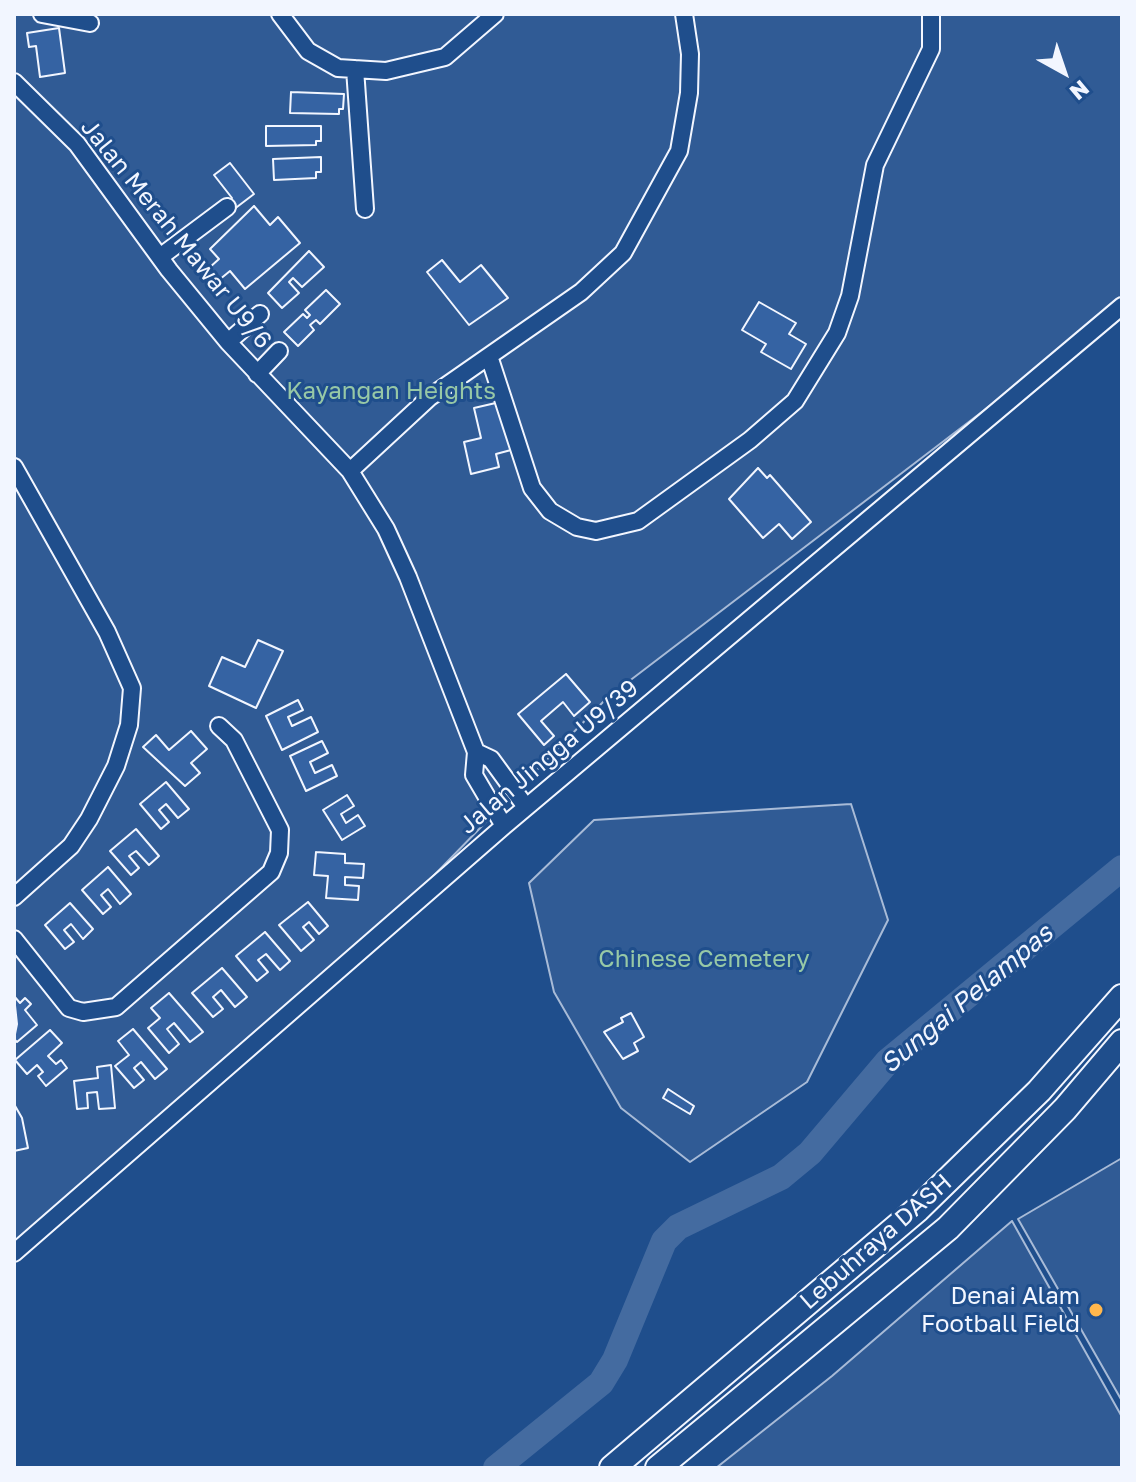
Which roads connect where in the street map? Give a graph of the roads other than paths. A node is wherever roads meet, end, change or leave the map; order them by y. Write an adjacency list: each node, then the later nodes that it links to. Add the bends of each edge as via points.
1 (42, 14): 6 (street)
2 (280, 14): 7 (street, via 308,51 338,68)
3 (495, 14): 7 (street, via 445,57 386,71)
4 (684, 14): 16 (street, via 689,80 679,151 649,211 623,253 581,292)
5 (931, 14): 16 (street, via 931,49 875,165 850,296 837,333 795,401 750,440 638,521 596,531 577,527 550,511 532,488)
6 (90, 23)
7 (355, 69): 10 (street)
8 (14, 82): 11 (street, Jalan Merah Mawar U9/6, via 77,144)
9 (227, 207): 11 (street)
10 (365, 209)
11 (160, 257): 14 (street, Jalan Merah Mawar U9/6)
12 (1122, 306): 24 (street, Jalan Jingga U9/39)
13 (260, 314): 14 (street)
14 (228, 342): 17 (street, Jalan Merah Mawar U9/6)
15 (279, 351): 17 (street)
16 (489, 356): 19 (street, via 430,397)
17 (257, 374): 19 (street, Jalan Merah Mawar U9/6)
18 (14, 467): 21 (street)
19 (350, 471): 23 (street, Jalan Merah Mawar U9/6, via 408,577)
20 (14, 496): 21 (street)
21 (32, 499): 26 (street, via 107,632 132,688 129,725 116,766 89,819 71,846)
22 (219, 726): 27 (street, via 234,740 280,830 271,872 116,1007 83,1012 69,1008)
23 (476, 752): 24 (street, via 491,759); 25 (street, Jalan Merah Mawar U9/6, via 474,775)
24 (526, 807): 25 (street, Jalan Jingga U9/39)
25 (504, 826): 30 (street, Jalan Jingga U9/39)
26 (14, 897)
27 (14, 939)
28 (1122, 997): 31 (highway, Lebuhraya DASH, via 1039,1091 918,1209)
29 (1122, 1042): 32 (highway, Lebuhraya DASH, via 1065,1109 948,1228)
30 (14, 1253)
31 (612, 1468)
32 (658, 1468)

